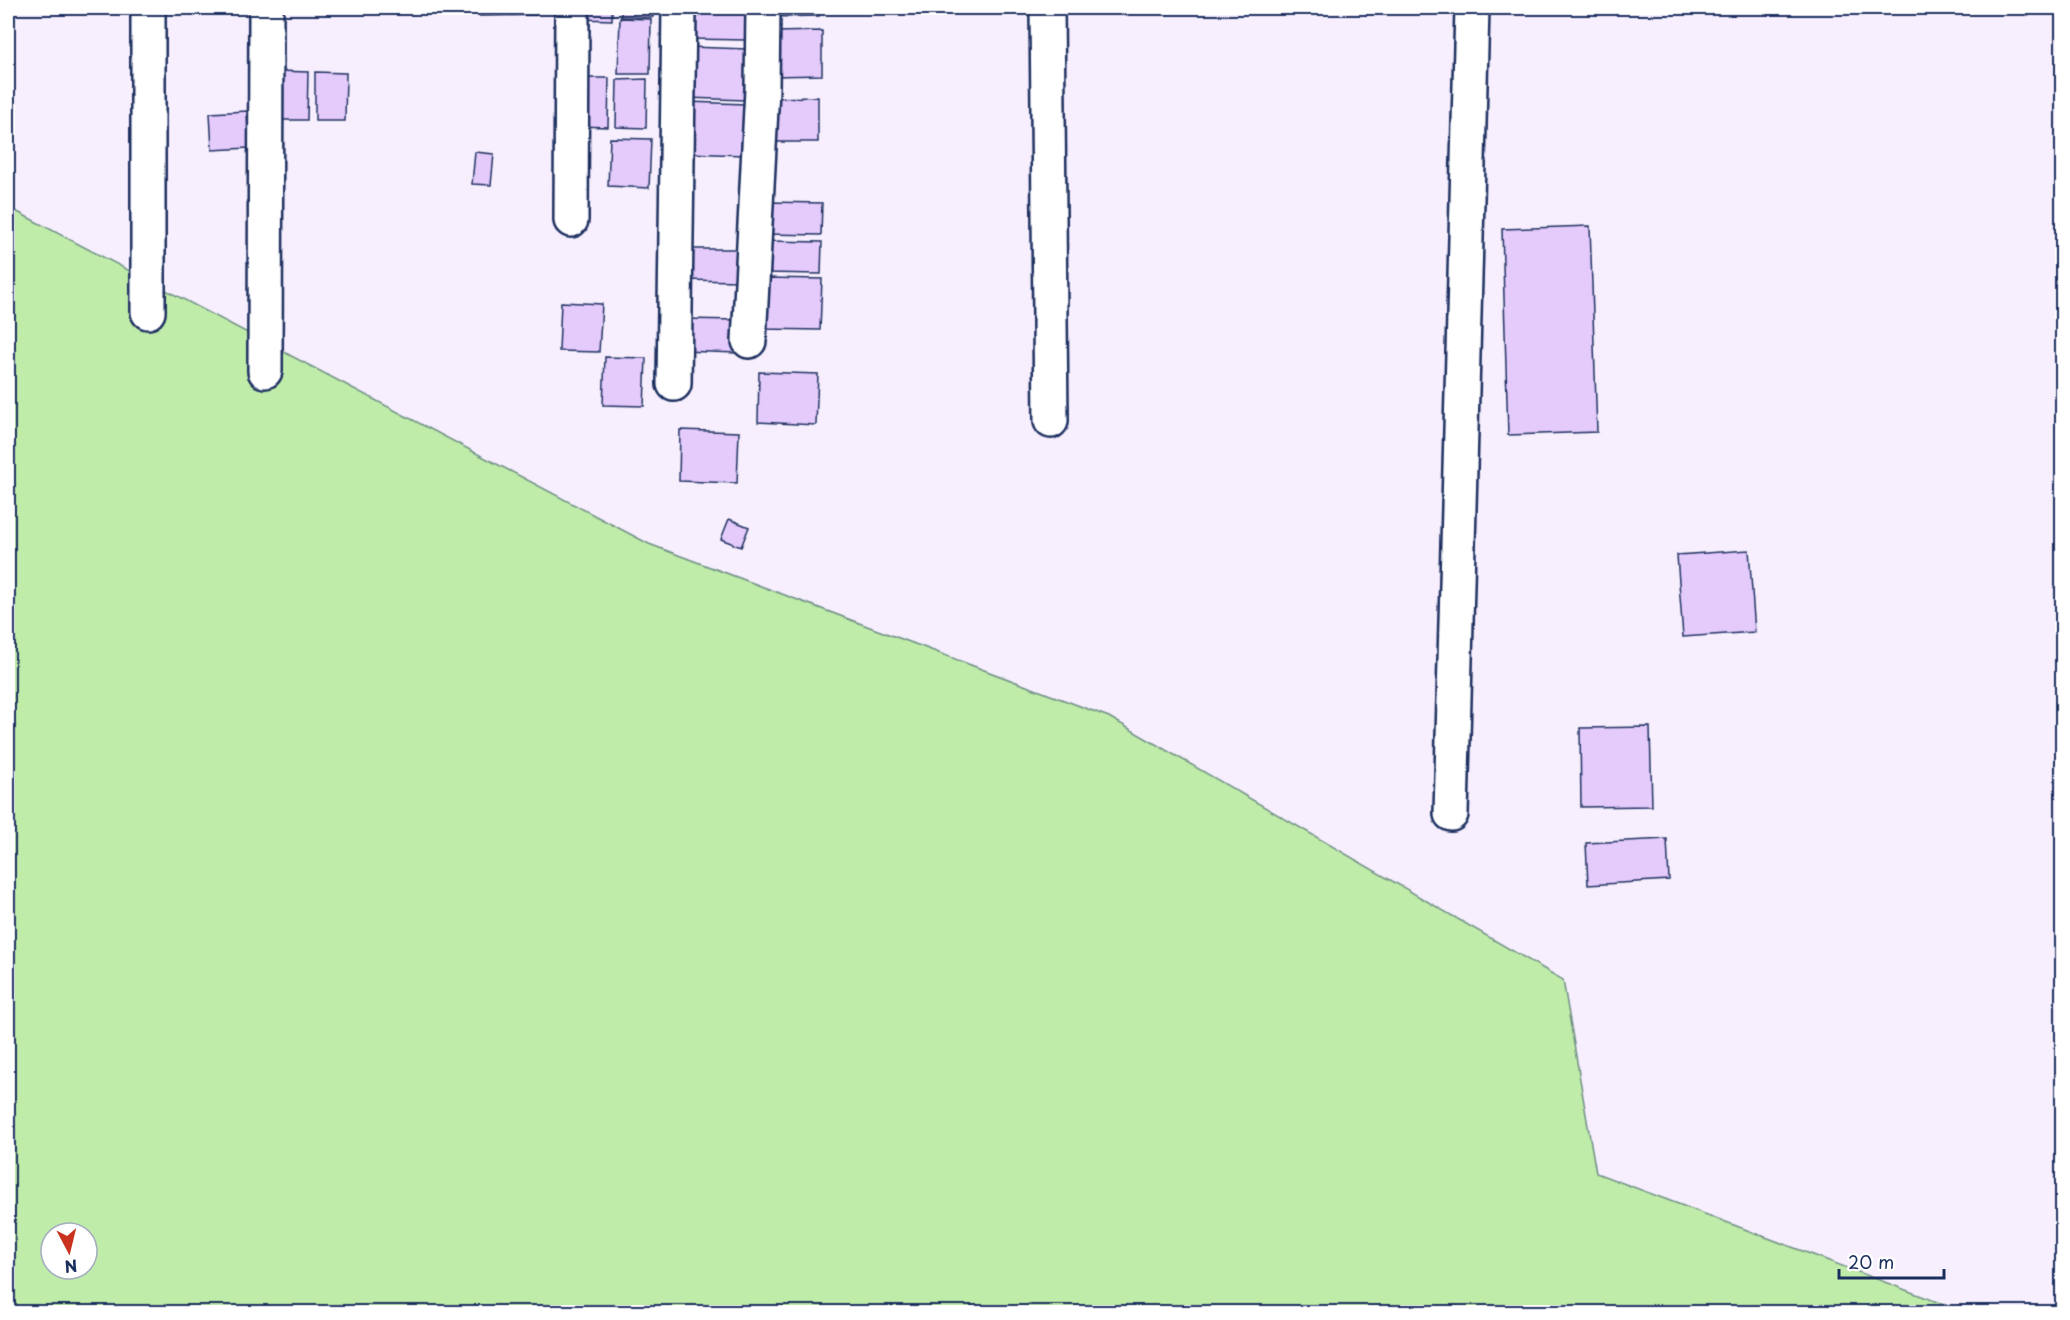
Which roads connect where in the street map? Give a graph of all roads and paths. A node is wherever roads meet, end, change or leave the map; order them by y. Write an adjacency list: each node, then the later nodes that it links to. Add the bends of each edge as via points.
1 (148, 8): 9 (street)
2 (266, 8): 11 (street)
3 (572, 8): 8 (street)
4 (679, 8): 12 (street)
5 (763, 8): 10 (street)
6 (1047, 8): 13 (street)
7 (1472, 8): 14 (street)
8 (572, 220)
9 (148, 312)
10 (749, 341)
11 (265, 371)
12 (674, 384)
13 (1051, 421)
14 (1451, 814)

